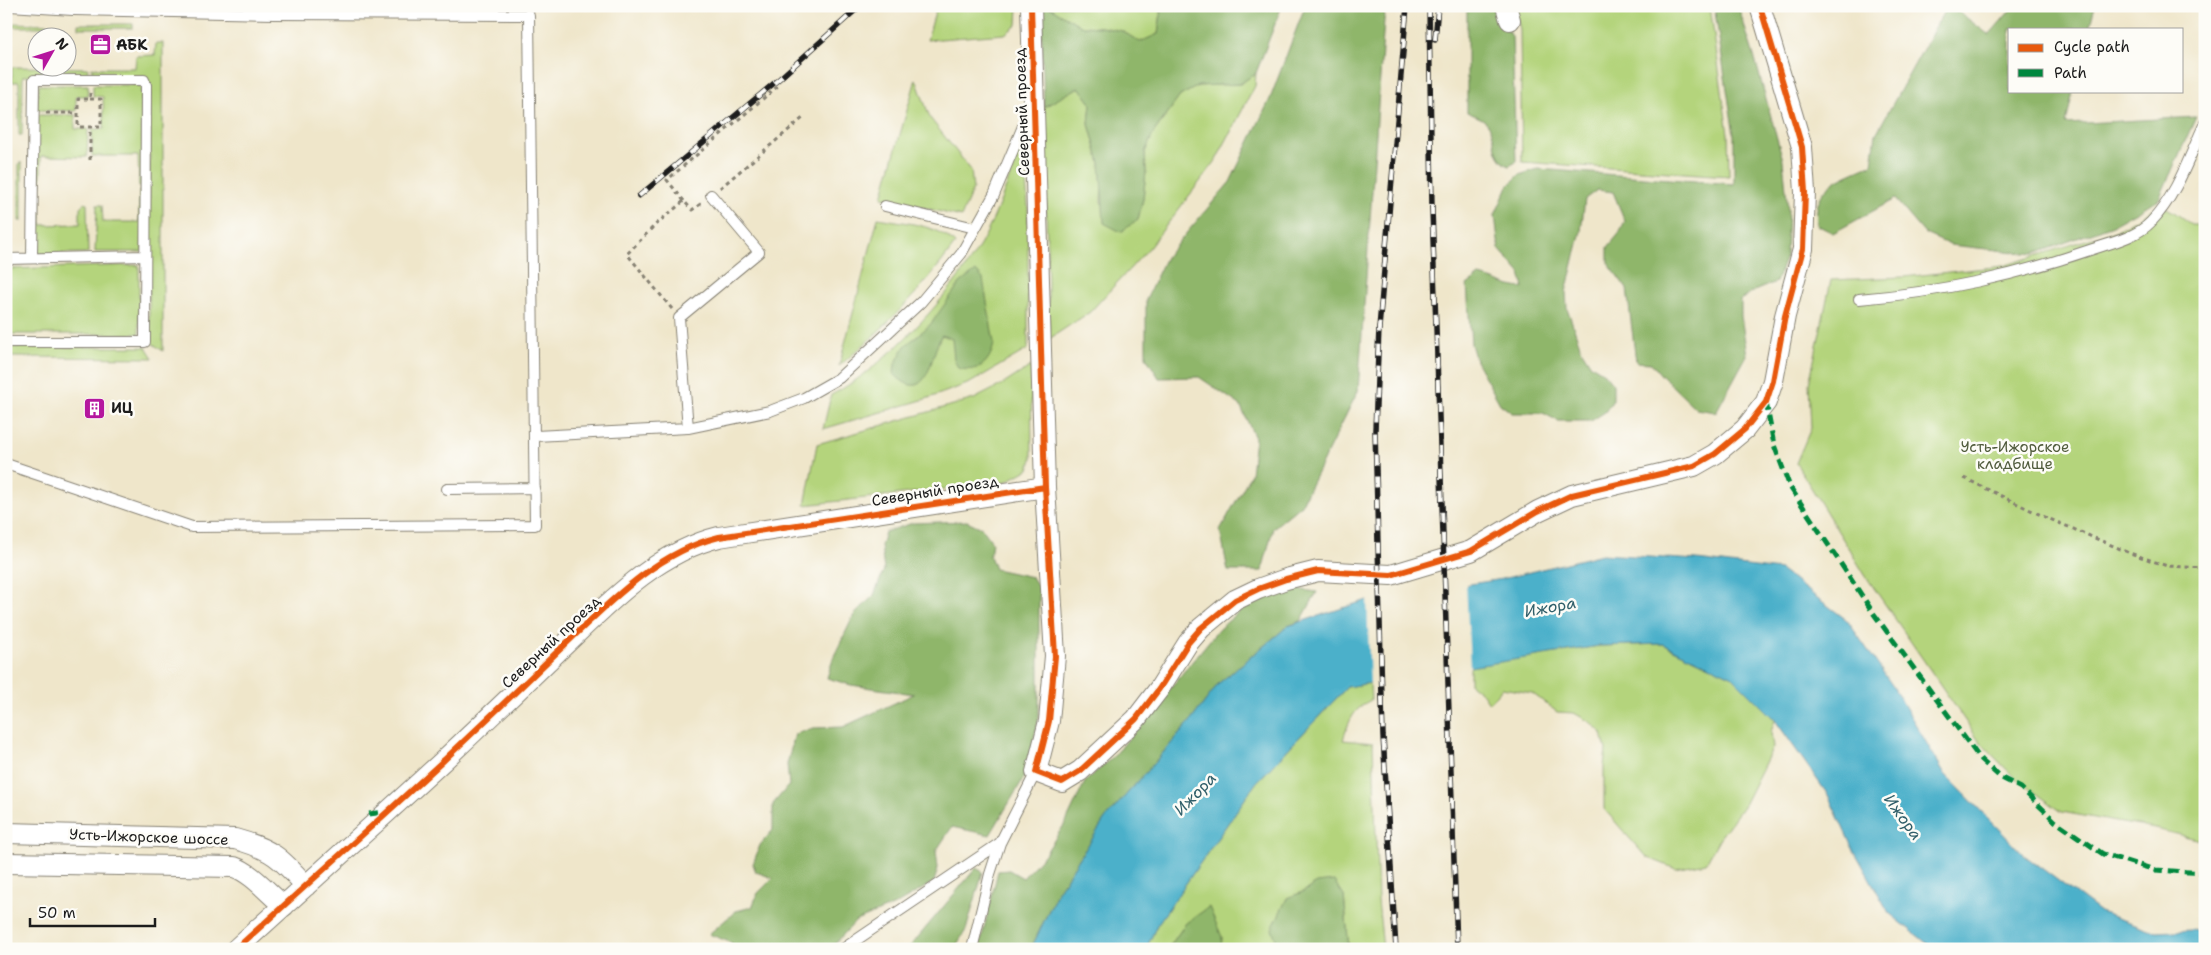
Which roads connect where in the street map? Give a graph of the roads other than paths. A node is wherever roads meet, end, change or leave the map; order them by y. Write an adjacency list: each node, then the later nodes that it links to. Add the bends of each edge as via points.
1 (10, 6): 4 (lane)
2 (1031, 6): 5 (street, Северный проезд)
3 (1760, 6): 21 (street, via 1802,147 1805,192 1803,249 1773,381 1766,402 1745,429 1715,454 1694,466 1572,495 1471,551 1391,575 1318,571 1258,589 1235,600 1188,643 1136,719 1080,771 1062,782)
4 (74, 8): 16 (lane, via 274,14 529,14)
5 (1033, 102): 9 (lane, via 994,195); 18 (street, Северный проезд)
6 (2205, 123): 13 (lane, via 2169,201 2149,224 2125,238 1956,288)
7 (711, 195): 15 (lane, via 759,252 679,318)
8 (885, 206): 9 (lane)
9 (975, 228): 15 (lane, via 961,254 921,302 838,378 804,398 770,412)
10 (145, 256): 11 (lane); 11 (lane, via 146,82 35,79); 14 (lane, via 145,342)
11 (32, 258): 12 (lane)
12 (6, 259)
13 (1859, 299)
14 (6, 342)
15 (688, 428): 16 (lane)
16 (536, 436): 19 (lane)
17 (6, 464): 19 (lane, via 192,526 535,525)
18 (1045, 487): 21 (street, Северный проезд, via 1055,656 1049,721); 26 (street, Северный проезд, via 719,537 697,542 677,552 653,566 588,624)
19 (535, 488): 20 (lane)
20 (447, 489)
21 (1036, 772): 23 (lane)
22 (6, 833): 26 (street, Усть-Ижорское шоссе, via 235,839 271,851)
23 (1000, 843): 29 (lane); 31 (lane)
24 (6, 863): 25 (street, Усть-Ижорское шоссе, via 223,865 246,871)
25 (258, 884): 27 (street, Усть-Ижорское шоссе); 28 (street, via 265,901)
26 (306, 886): 27 (street, Северный проезд)
27 (284, 906): 28 (street, Северный проезд)
28 (265, 923): 30 (street, Северный проезд)
29 (972, 946)
30 (236, 949)
31 (843, 949)

